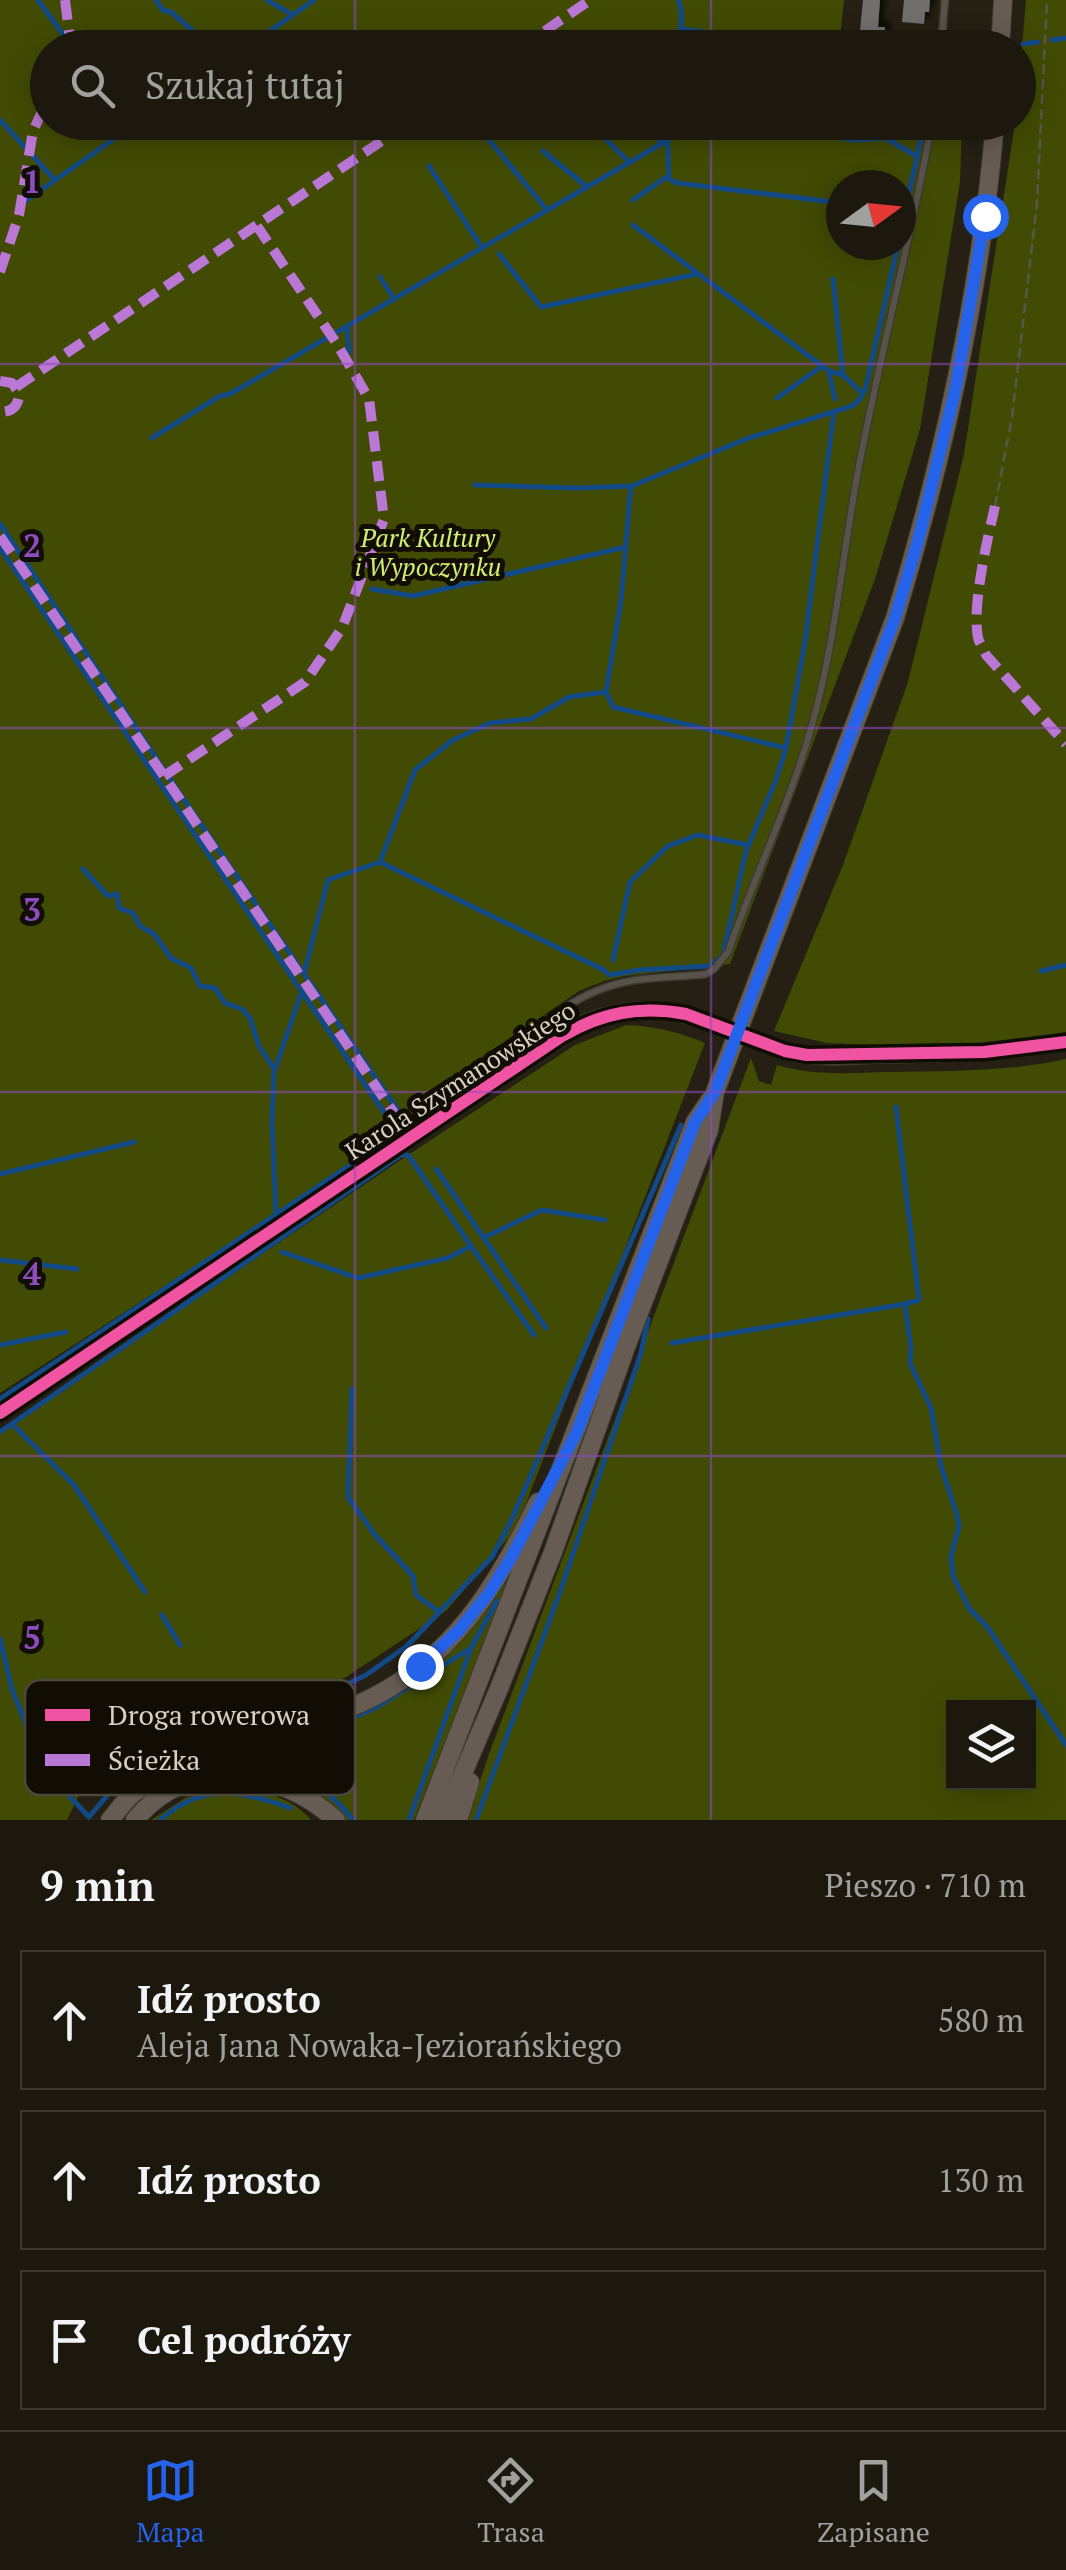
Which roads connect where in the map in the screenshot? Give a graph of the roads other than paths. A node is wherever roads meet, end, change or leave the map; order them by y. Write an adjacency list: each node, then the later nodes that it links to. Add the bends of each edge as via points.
1 (945, 0): 3 (lane)
2 (1002, 0): 4 (main road)
3 (942, 30)
4 (1001, 30)
5 (929, 140): 9 (lane, via 812,728 728,952 706,974 633,980 580,999 471,1078)
6 (993, 140): 8 (main road, via 956,387 918,541 895,618)
7 (1066, 1042): 9 (street, Karola Szymanowskiego, bridge, via 820,1056 784,1051 671,1011 626,1011 562,1036)
8 (715, 1092): 11 (main road, via 695,1122); 12 (main road, via 709,1130)
9 (412, 1138): 10 (street, Karola Szymanowskiego)
10 (0, 1414)
11 (577, 1432): 13 (main road, via 511,1558 459,1630 420,1666); 20 (main road)
12 (498, 1691): 21 (main road); 22 (main road)
13 (355, 1705)
14 (131, 1795): 17 (main road)
15 (165, 1795): 18 (main road)
16 (303, 1795): 19 (main road)
17 (110, 1820)
18 (135, 1820)
19 (336, 1820)
20 (425, 1820)
21 (443, 1820)
22 (458, 1820)

